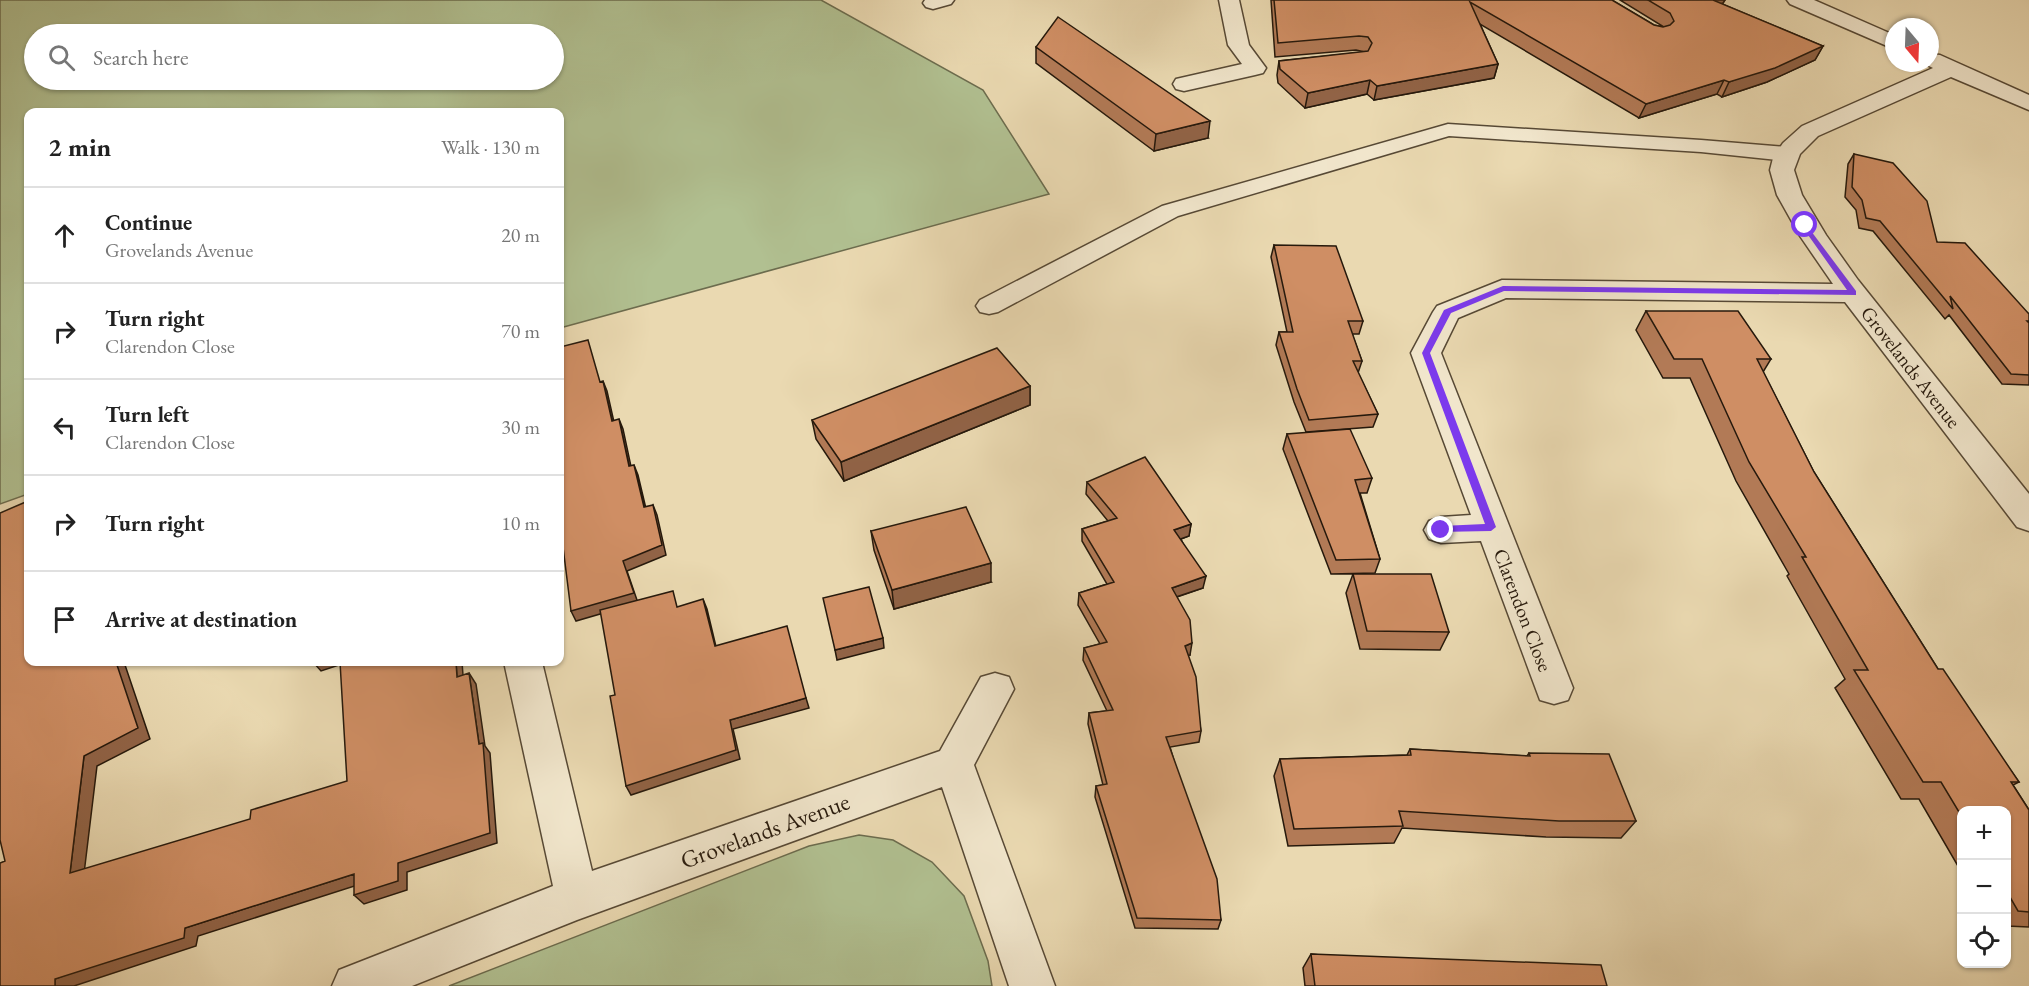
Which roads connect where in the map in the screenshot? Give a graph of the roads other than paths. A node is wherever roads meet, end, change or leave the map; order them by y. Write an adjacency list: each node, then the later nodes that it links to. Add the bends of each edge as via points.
1 (1229, 0): 6 (street, via 1239,45)
2 (1797, 0): 3 (street)
3 (1885, 39)
4 (1941, 64): 8 (street); 9 (street, via 1928,77 1810,131)
5 (1277, 66): 6 (street)
6 (1255, 68): 7 (street)
7 (1184, 84)
8 (2029, 102)
9 (1787, 154): 10 (street, Grovelands Avenue, via 1782,172 1786,189 1805,225); 11 (lane, via 1448,130 1170,211)
10 (1853, 293): 12 (street, Grovelands Avenue); 13 (street, Clarendon Close, via 1503,289 1447,312 1426,353)
11 (989, 306)
12 (2029, 518)
13 (1491, 527): 14 (street); 16 (street, Clarendon Close)
14 (1441, 530)
15 (524, 666): 19 (street)
16 (1554, 688)
17 (995, 689): 18 (street)
18 (954, 764): 19 (street, Grovelands Avenue); 21 (street)
19 (577, 898): 20 (street, Grovelands Avenue)
20 (355, 986)
21 (1032, 986)

